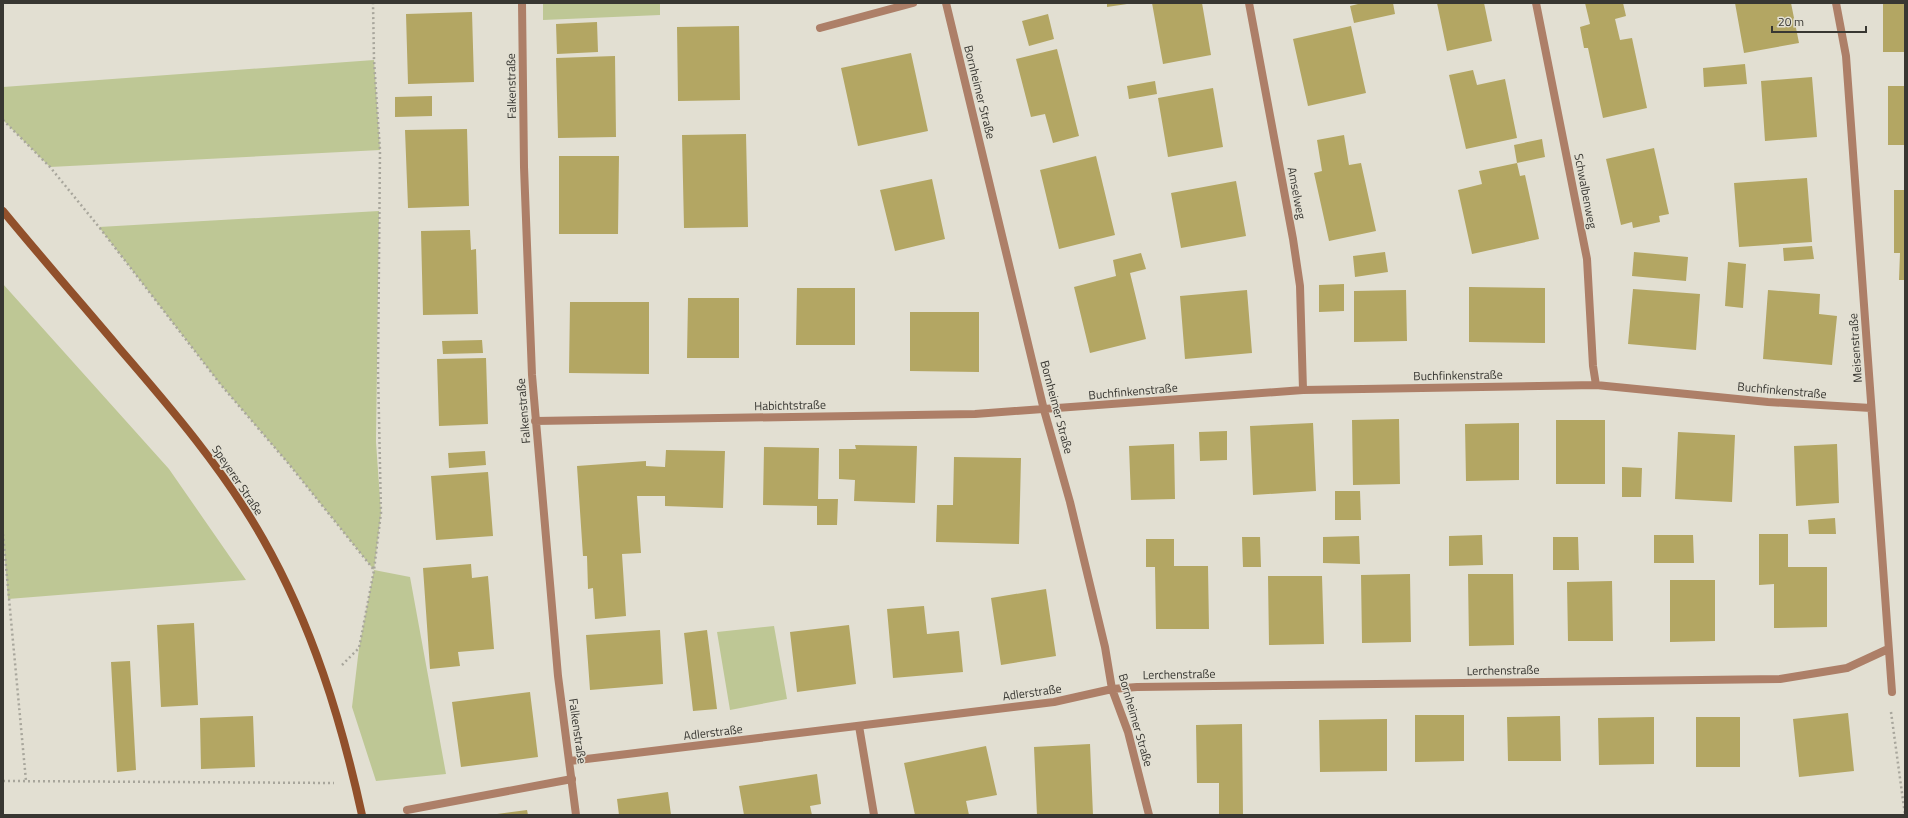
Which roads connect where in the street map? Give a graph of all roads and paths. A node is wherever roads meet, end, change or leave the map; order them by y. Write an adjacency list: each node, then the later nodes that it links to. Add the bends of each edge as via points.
1 (373, 3): 17 (path, via 380,150 378,372 381,513)
2 (522, 3): 15 (street, Falkenstraße, via 528,312)
3 (913, 3): 8 (street)
4 (946, 3): 14 (street, Bornheimer Straße)
5 (1249, 3): 12 (street, Amselweg, via 1300,286)
6 (1536, 3): 11 (street, Schwalbenweg, via 1587,259)
7 (1836, 3): 13 (street, Meisenstraße, via 1846,56)
8 (820, 28)
9 (3, 120): 17 (path, via 50,167 221,385)
10 (3, 211): 19 (street, Speyerer Straße, via 162,398 232,489 282,574)
11 (1596, 385): 12 (street, Buchfinkenstraße); 13 (street, Buchfinkenstraße, via 1768,402)
12 (1303, 390): 14 (street, Buchfinkenstraße)
13 (1871, 408): 18 (street, Meisenstraße)
14 (1044, 410): 15 (street, Habichtstraße, via 975,414); 20 (street, Bornheimer Straße, via 1074,517)
15 (536, 421): 23 (street, Falkenstraße, via 558,676)
16 (3, 534): 26 (path)
17 (374, 570): 19 (path, via 359,648 347,661)
18 (1888, 649): 20 (street, Lerchenstraße, via 1847,668 1780,678 1160,686); 21 (street, Meisenstraße)
19 (325, 676): 29 (street, Speyerer Straße)
20 (1112, 689): 22 (street, Adlerstraße, via 1054,702); 32 (street, Bornheimer Straße, via 1128,732)
21 (1892, 692): 33 (path, via 1891,715)
22 (859, 726): 23 (street, Adlerstraße); 31 (street)
23 (570, 761): 24 (street, Falkenstraße)
24 (572, 779): 28 (street); 30 (street, Falkenstraße)
25 (3, 781): 26 (path)
26 (26, 781): 27 (path)
27 (321, 783)
28 (407, 810)
29 (362, 815)
30 (576, 815)
31 (874, 815)
32 (1149, 815)
33 (1905, 815)

